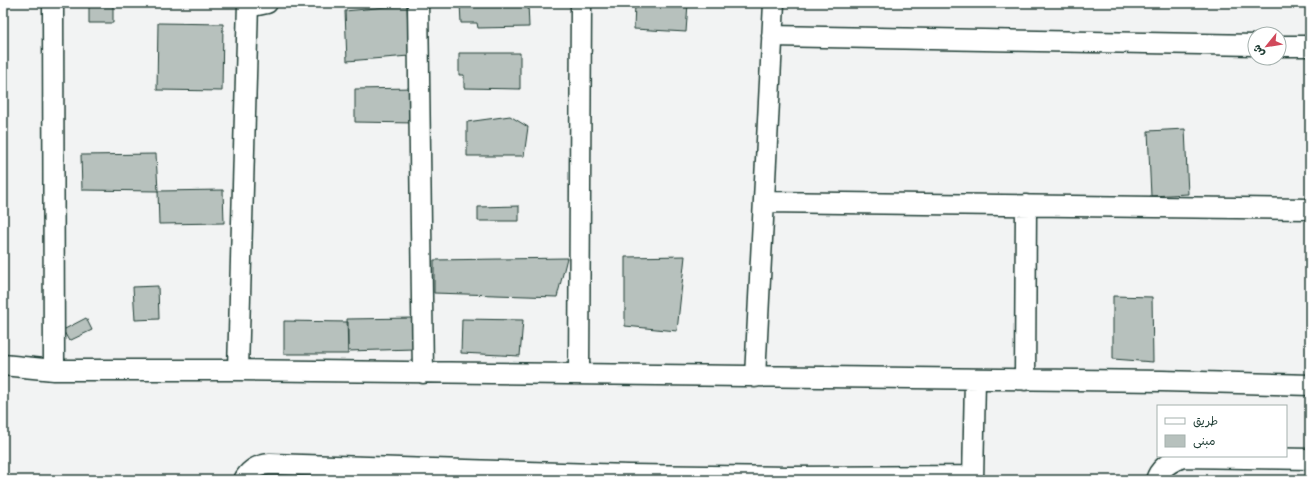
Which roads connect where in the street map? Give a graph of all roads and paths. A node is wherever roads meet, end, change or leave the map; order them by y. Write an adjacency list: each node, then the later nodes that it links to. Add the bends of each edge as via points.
1 (53, 3): 14 (street)
2 (418, 3): 16 (street)
3 (581, 3): 17 (street)
4 (774, 3): 6 (street)
5 (254, 4): 15 (street)
6 (772, 36): 7 (street); 10 (street)
7 (1247, 45)
8 (1287, 46): 9 (street)
9 (1310, 46)
10 (764, 202): 11 (street); 18 (street)
11 (1026, 205): 12 (street); 20 (street)
12 (1310, 209)
13 (3, 365): 14 (street)
14 (54, 370): 15 (street)
15 (238, 370): 16 (street)
16 (423, 373): 17 (street)
17 (579, 374): 18 (street)
18 (755, 377): 19 (street)
19 (975, 379): 20 (street); 25 (street)
20 (1025, 380): 21 (street)
21 (1310, 385)
22 (1310, 459): 27 (street, via 1183,457 1163,467)
23 (629, 478): 24 (street); 26 (street, via 270,464 253,468)
24 (789, 478): 25 (street)
25 (973, 478)
26 (244, 480)
27 (1156, 480)

